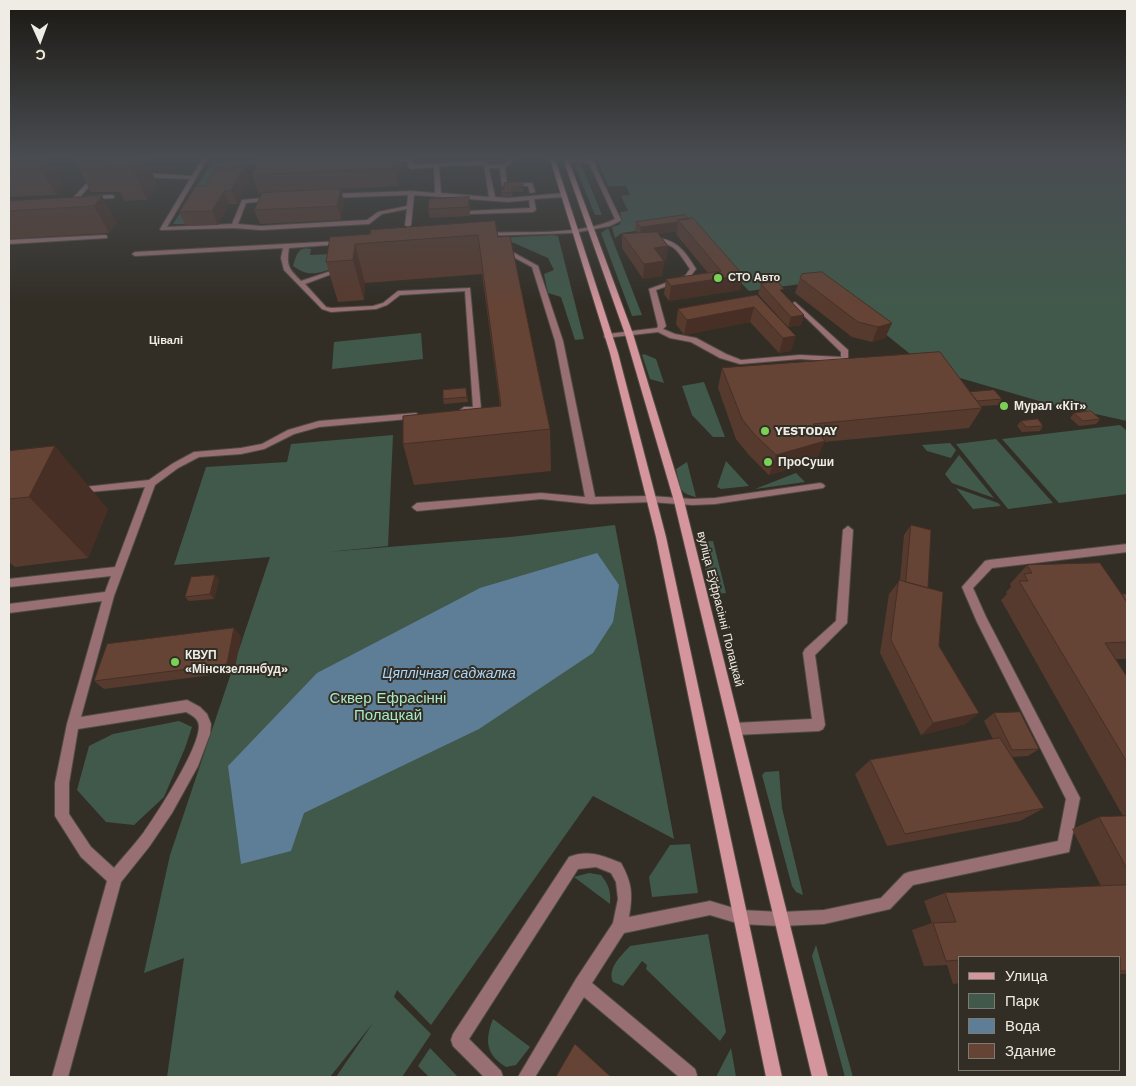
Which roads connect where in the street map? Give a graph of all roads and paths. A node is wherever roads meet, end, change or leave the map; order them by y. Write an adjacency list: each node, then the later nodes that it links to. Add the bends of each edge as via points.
1 (176, 207): 10 (lane, via 163,229)
2 (242, 207): 10 (lane)
3 (410, 207): 9 (lane); 10 (lane, via 380,213 369,222 261,228)
4 (533, 207): 8 (lane, via 533,210)
5 (568, 207): 12 (main road)
6 (583, 207): 11 (main road, вуліца Еўфрасінні Полацкай)
7 (612, 207): 11 (lane, via 618,220)
8 (470, 212)
9 (408, 225)
10 (234, 226)
11 (591, 229): 12 (lane); 25 (main road, вуліца Еўфрасінні Полацкай)
12 (575, 230): 13 (lane); 26 (main road)
13 (474, 236)
14 (105, 237): 16 (lane)
15 (647, 240): 24 (lane, via 659,239 678,246 693,269 687,277 652,288 662,326)
16 (9, 242)
17 (345, 242): 18 (lane)
18 (286, 246): 20 (lane); 22 (lane, via 286,269)
19 (495, 251): 34 (lane, via 505,250 535,266 559,341)
20 (135, 254)
21 (353, 266): 22 (lane)
22 (302, 283): 27 (lane, via 324,308 331,310 374,308 398,293 468,289 477,413)
23 (795, 304): 24 (lane, via 845,352 844,360 800,357 740,362 693,340)
24 (659, 330): 25 (lane)
25 (629, 334): 26 (lane); 33 (main road, вуліца Еўфрасінні Полацкай)
26 (608, 336): 32 (main road)
27 (460, 411)
28 (425, 415): 29 (lane, via 319,424 241,452 197,454)
29 (151, 483): 31 (lane); 38 (lane)
30 (820, 486): 33 (lane, via 715,501)
31 (66, 492)
32 (651, 499): 33 (lane); 34 (lane); 45 (main road)
33 (679, 500): 43 (main road, вуліца Еўфрасінні Полацкай)
34 (591, 501): 35 (lane, via 541,496)
35 (417, 508)
36 (848, 530): 43 (lane, via 841,624 809,653 819,725)
37 (1127, 548): 46 (lane, via 989,564 967,587 1073,798 1064,847 909,879 886,904 824,918)
38 (118, 571): 39 (lane); 40 (lane)
39 (9, 584)
40 (109, 596): 41 (lane); 42 (lane)
41 (9, 608)
42 (73, 724): 44 (lane, via 62,783 62,816 86,852); 44 (lane, via 187,706 200,714 206,723 204,739 196,757 154,830)
43 (735, 729): 46 (main road, вуліца Еўфрасінні Полацкай)
44 (115, 878): 50 (lane)
45 (740, 917): 46 (lane); 47 (lane, via 710,908); 53 (main road)
46 (781, 919): 54 (main road, вуліца Еўфрасінні Полацкай)
47 (620, 926): 48 (lane); 51 (lane, via 625,899 623,881 616,868 596,860 574,862 459,1040)
48 (582, 984): 49 (lane); 52 (lane)
49 (689, 1075)
50 (60, 1077)
51 (495, 1077)
52 (526, 1077)
53 (774, 1077)
54 (820, 1077)

